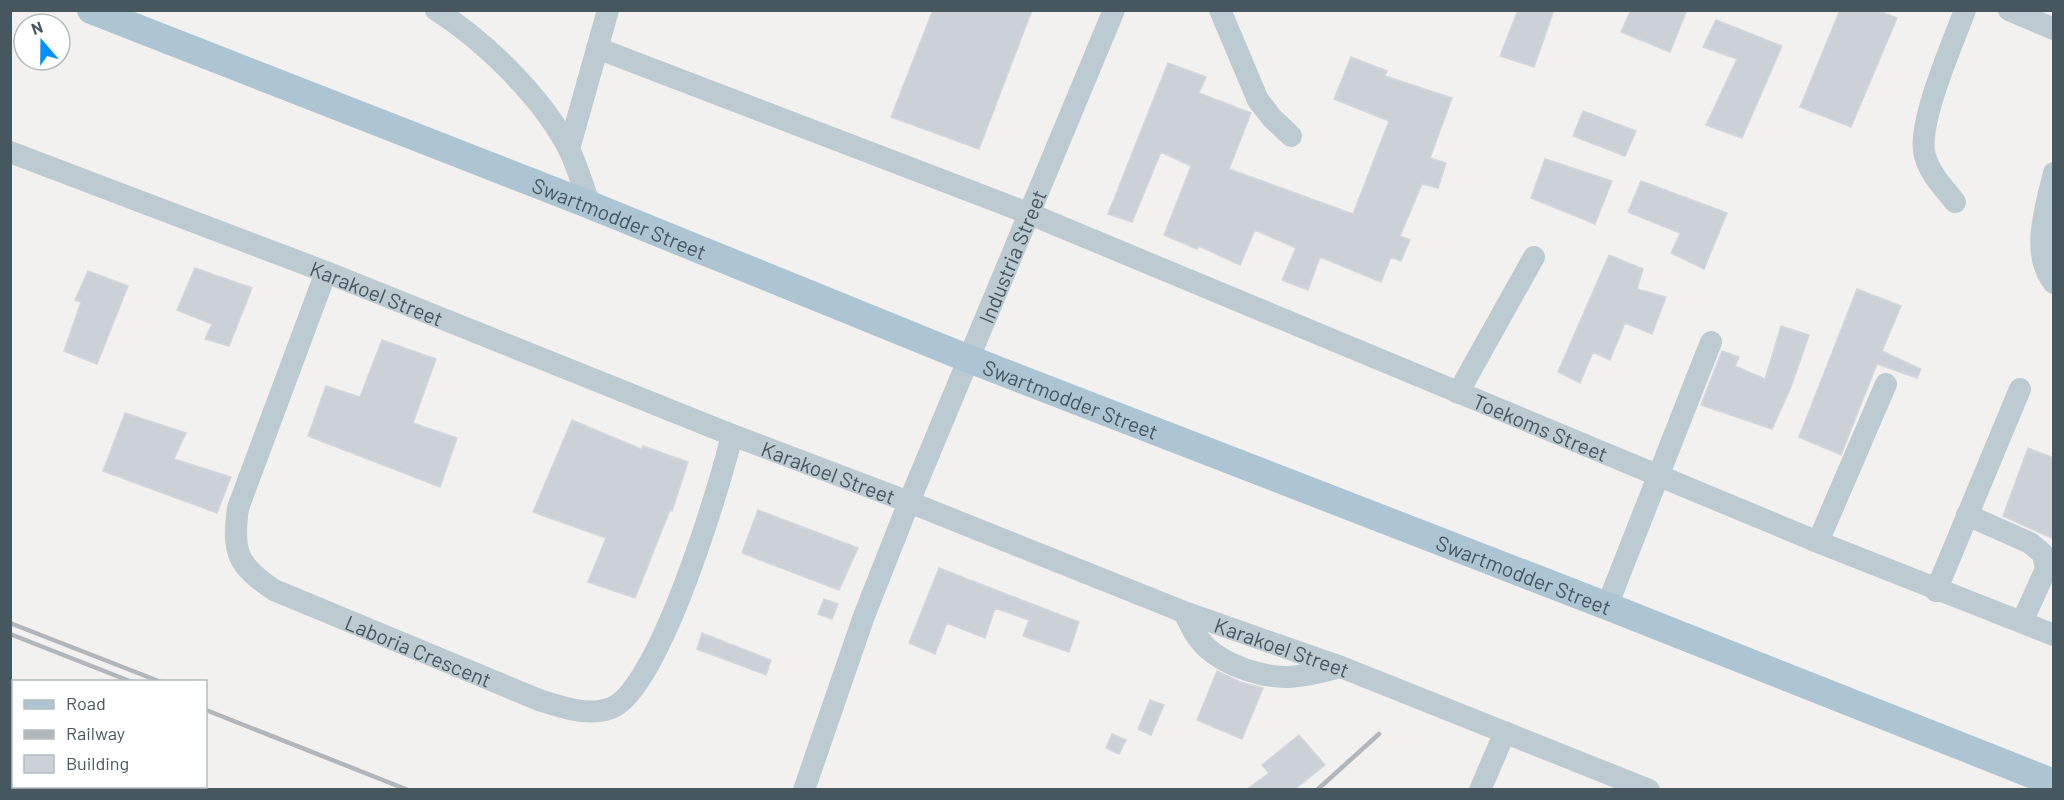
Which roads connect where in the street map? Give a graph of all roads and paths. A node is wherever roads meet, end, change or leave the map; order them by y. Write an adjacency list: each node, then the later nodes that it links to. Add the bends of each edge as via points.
1 (91, 10): 15 (main road, Swartmodder Street)
2 (436, 10): 11 (street, via 510,72 537,102)
3 (608, 10): 9 (street)
4 (1114, 10): 16 (street, Industria Street)
5 (1220, 10): 10 (street, via 1258,100)
6 (1965, 10): 14 (street, via 1923,140 1933,174)
7 (2009, 10): 8 (street)
8 (2054, 29)
9 (597, 48): 11 (street); 16 (street, Toekoms Street)
10 (1291, 136)
11 (569, 149): 15 (street)
12 (10, 152): 18 (street, Karakoel Street)
13 (2054, 173): 19 (street, via 2041,248 2045,270)
14 (1955, 202)
15 (590, 205): 21 (main road, Swartmodder Street)
16 (1030, 214): 21 (street, Industria Street); 24 (street, Toekoms Street)
17 (1534, 257): 24 (street)
18 (326, 272): 25 (street, Karakoel Street); 25 (street, Laboria Crescent, via 238,508 236,544 242,562 253,576 274,590 539,700 577,711 595,711 621,703 633,691 660,646 718,488)
19 (2054, 283)
20 (1711, 342): 26 (street)
21 (969, 359): 27 (street, Industria Street); 31 (main road, Swartmodder Street)
22 (1886, 384): 29 (street)
23 (2020, 389): 28 (street)
24 (1458, 393): 26 (street, Toekoms Street)
25 (732, 435): 27 (street, Karakoel Street)
26 (1657, 475): 29 (street, Toekoms Street); 31 (street)
27 (909, 502): 32 (street, Karakoel Street); 38 (street, Industria Street, via 864,616)
28 (1967, 515): 30 (street); 33 (street, via 2030,543 2043,554 2046,568)
29 (1818, 542): 30 (street, Toekoms Street)
30 (1936, 591): 33 (street, Toekoms Street)
31 (1607, 606): 37 (main road, Swartmodder Street)
32 (1184, 612): 35 (street, Karakoel Street); 35 (street, via 1207,648 1247,669 1288,677)
33 (2022, 622): 34 (street, Toekoms Street)
34 (2054, 635)
35 (1341, 667): 36 (street, Karakoel Street)
36 (1505, 732): 39 (street); 40 (street, Karakoel Street)
37 (2054, 783)
38 (804, 789)
39 (1480, 789)
40 (1649, 789)

